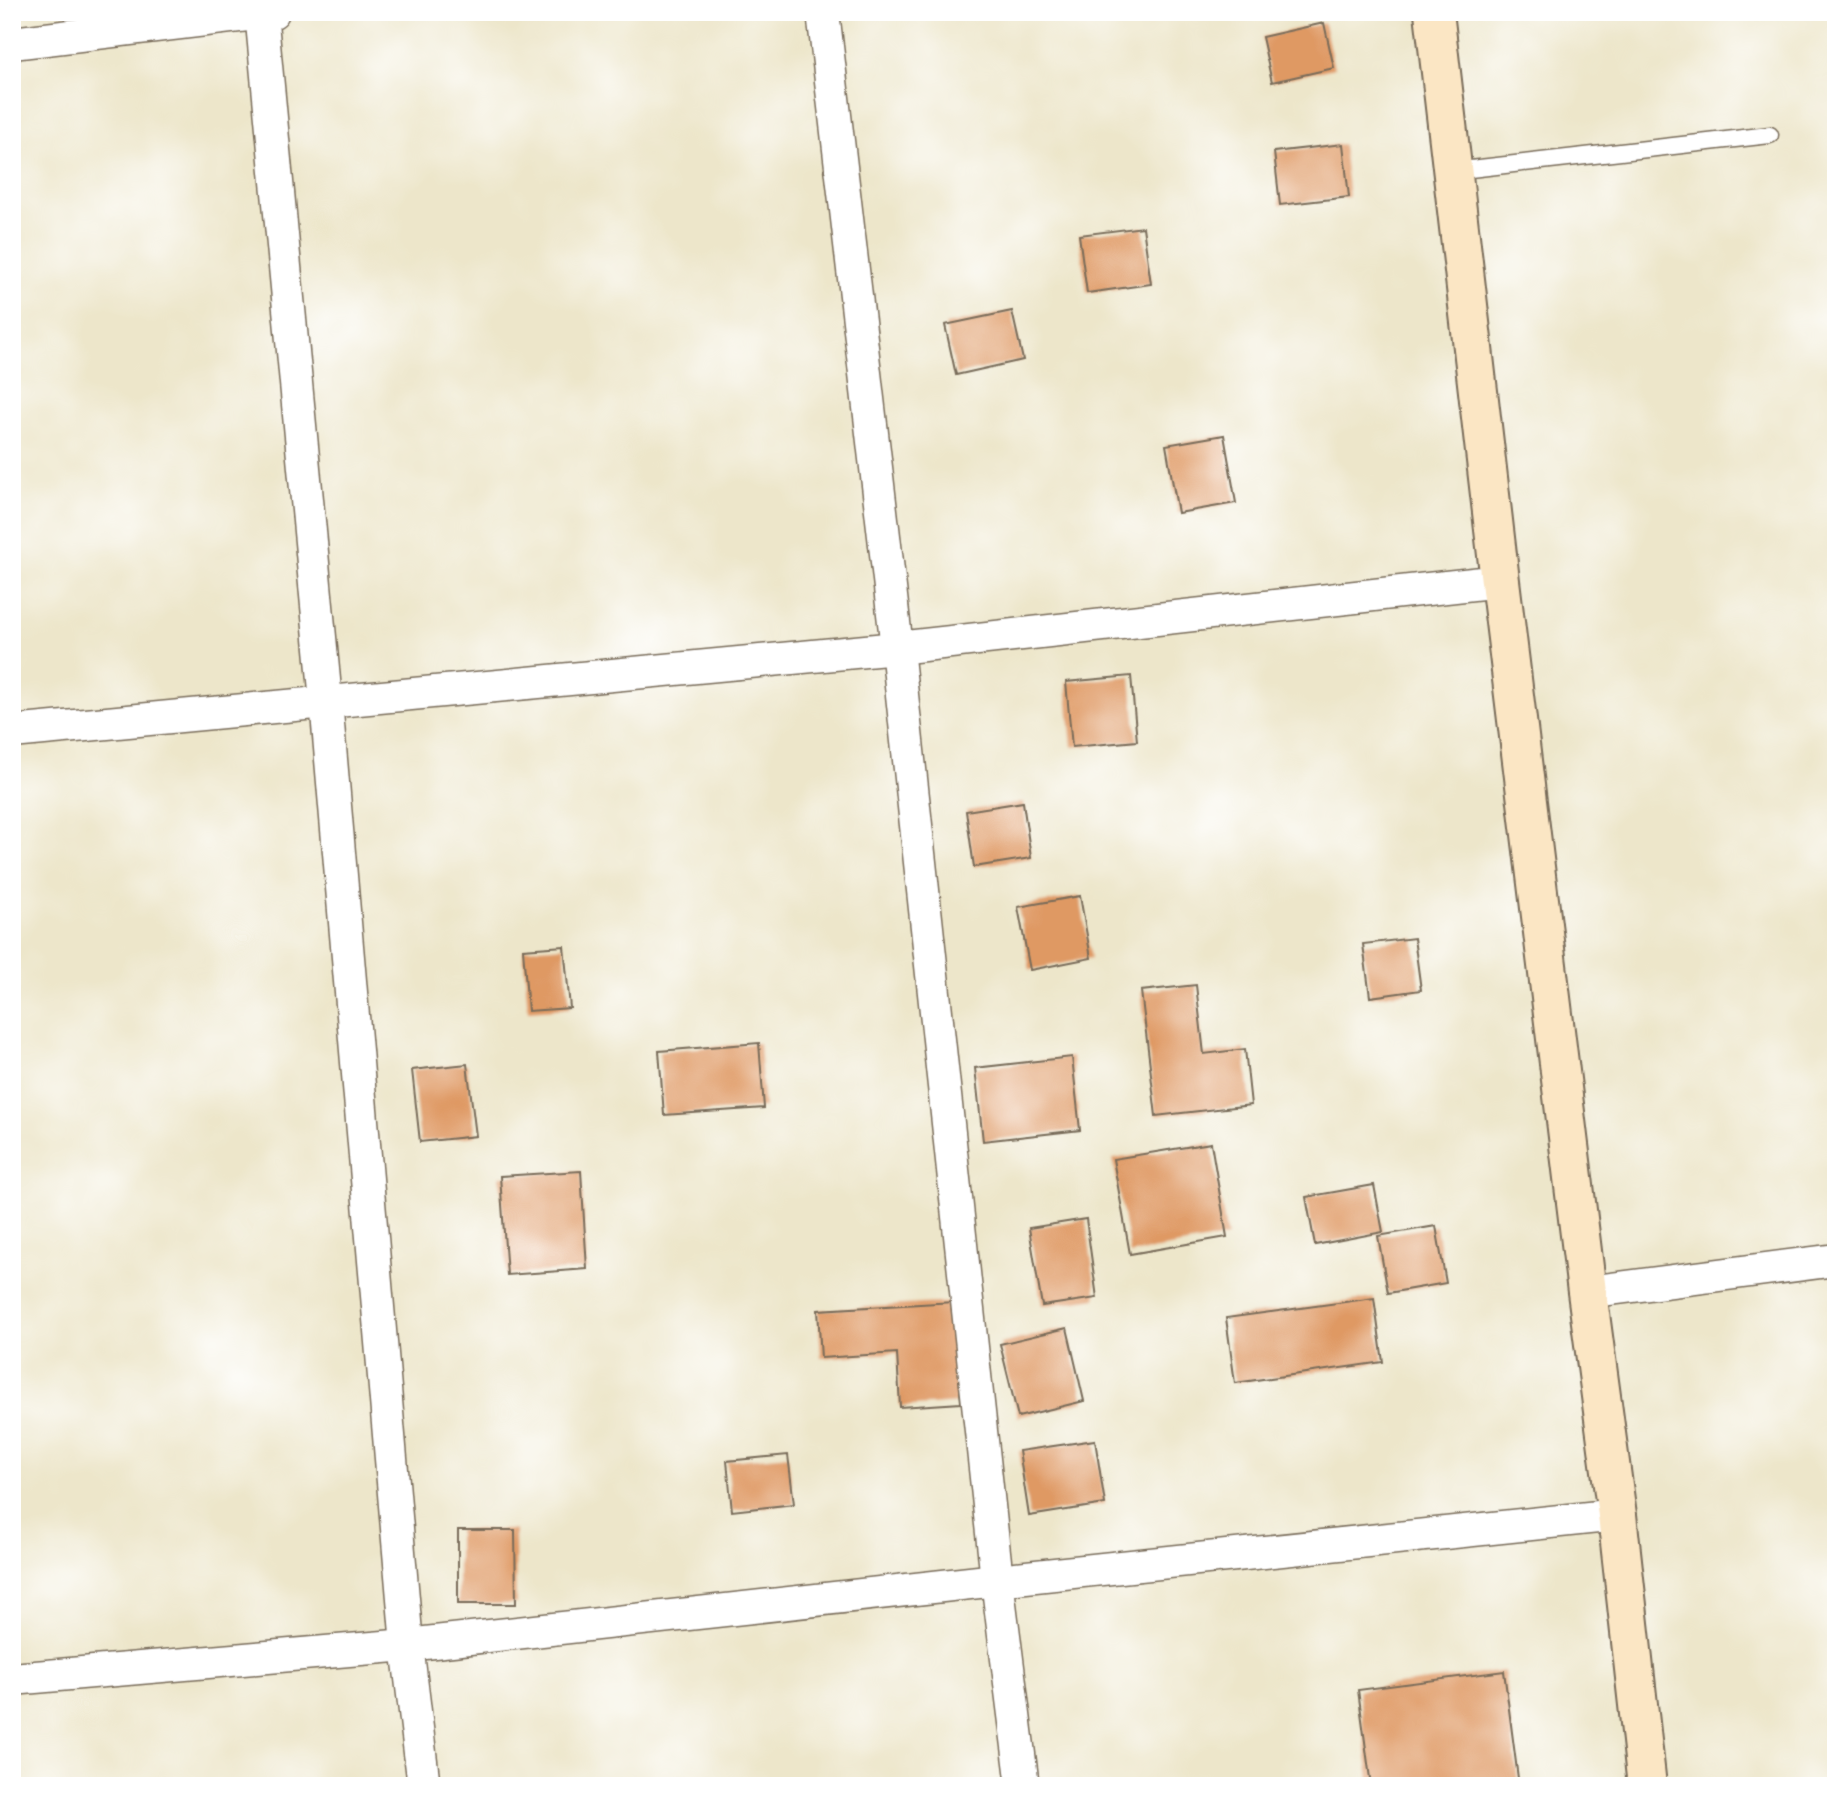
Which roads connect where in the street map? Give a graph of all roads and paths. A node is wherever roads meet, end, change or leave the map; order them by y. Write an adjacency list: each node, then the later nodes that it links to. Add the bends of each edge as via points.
1 (823, 12): 8 (street)
2 (1434, 12): 6 (street)
3 (265, 13): 4 (street); 9 (street)
4 (12, 43)
5 (1770, 135): 6 (lane)
6 (1453, 172): 7 (street)
7 (1500, 580): 8 (street); 12 (street)
8 (897, 648): 9 (street); 14 (street)
9 (326, 701): 10 (street); 15 (street)
10 (12, 732)
11 (1836, 1259): 12 (street)
12 (1587, 1292): 13 (street)
13 (1617, 1516): 14 (street); 19 (street)
14 (997, 1580): 15 (street); 18 (street)
15 (407, 1645): 16 (street); 17 (street)
16 (12, 1679)
17 (424, 1786)
18 (1023, 1786)
19 (1647, 1786)

